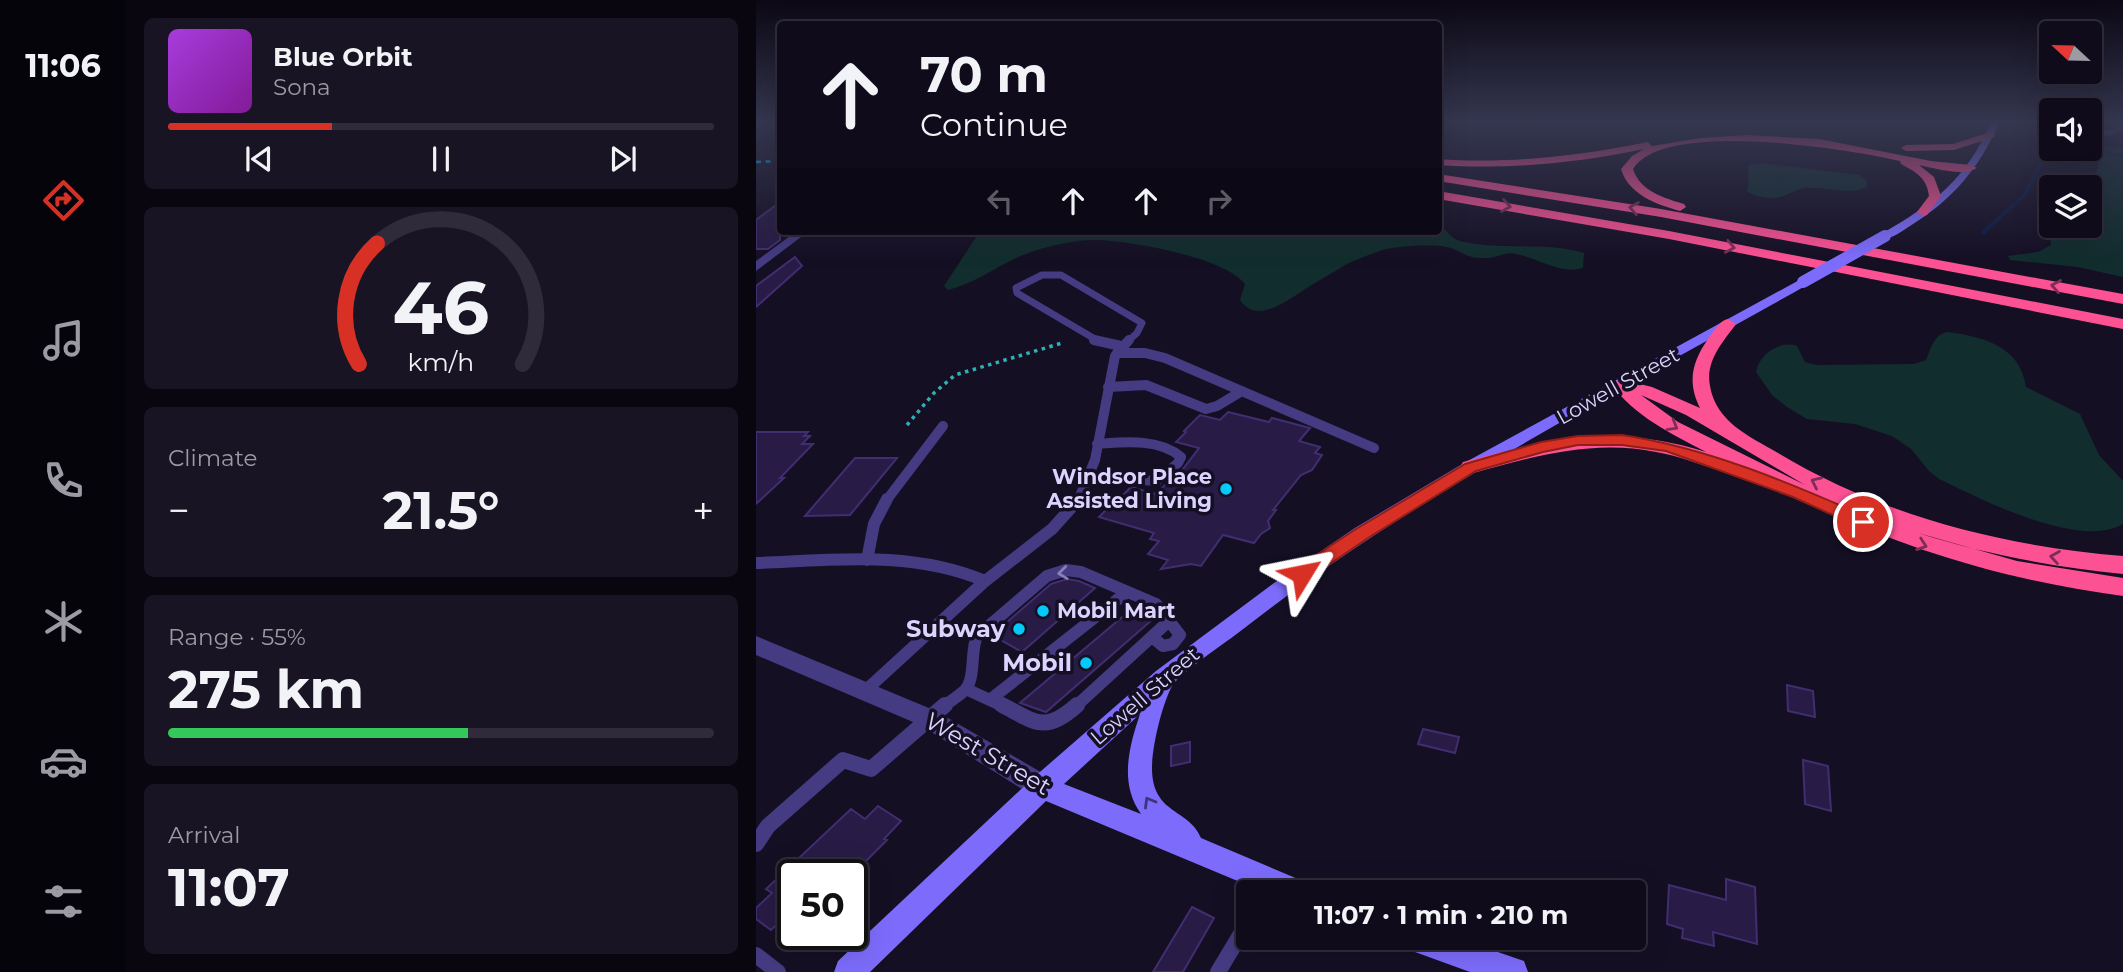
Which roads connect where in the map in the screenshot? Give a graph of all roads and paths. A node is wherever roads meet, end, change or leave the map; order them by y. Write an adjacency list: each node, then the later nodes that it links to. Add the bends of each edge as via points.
1 (1627, 168): 8 (highway, via 1636,187 1666,203)
2 (1914, 168): 6 (highway, via 1934,185 1935,196)
3 (1971, 168): 6 (main road, Lowell Street, via 1957,186)
4 (1442, 178): 8 (highway, one-way to 4)
5 (1442, 196): 10 (highway, one-way to 10)
6 (1923, 212): 12 (main road, Lowell Street, bridge)
7 (799, 235): 9 (street)
8 (1846, 247): 11 (highway, one-way to 8)
9 (756, 267)
10 (1876, 276): 13 (highway); 14 (highway)
11 (2123, 299)
12 (1728, 324): 17 (main road, Lowell Street); 22 (highway, via 1704,356 1699,379 1710,408)
13 (2123, 324)
14 (2123, 338)
15 (1062, 343): 20 (path, via 955,375)
16 (1119, 350): 16 (lane, via 1141,329 1141,321 1063,276 1046,275 1016,288 1017,293 1095,341); 18 (lane); 19 (lane, via 1165,358)
17 (1620, 384): 22 (highway, via 1675,401); 25 (main road, Lowell Street); 27 (highway, one-way to 27, via 1638,404 1669,424)
18 (1108, 387): 19 (lane, via 1146,385 1206,409); 23 (lane)
19 (1242, 391): 24 (lane)
20 (907, 425)
21 (943, 426): 28 (lane, via 879,512 868,538)
22 (1730, 431): 30 (highway, one-way to 22, via 2004,548 1922,525 1806,478)
23 (1097, 444): 26 (lane); 26 (lane, via 1142,444 1172,450 1181,457 1157,481)
24 (1374, 448)
25 (1470, 467): 27 (highway, via 1567,442 1634,441 1693,454); 37 (main road, Lowell Street)
26 (1087, 481): 31 (lane, via 1070,511)
27 (1799, 493): 32 (highway, one-way to 32, via 1938,550 2049,577)
28 (867, 560): 29 (lane); 31 (lane, via 940,564 966,570)
29 (756, 563)
30 (2123, 565)
31 (985, 581): 40 (lane)
32 (2123, 587)
33 (1127, 592): 34 (lane, via 1156,604); 39 (lane, one-way to 39, via 1081,572 1066,570 1047,576 977,636); 41 (lane)
34 (1170, 621): 35 (lane); 37 (lane, via 1180,635)
35 (1152, 637): 37 (lane); 41 (lane, via 1051,723 1032,723)
36 (756, 645): 40 (street, West Street)
37 (1181, 651): 38 (main road, Lowell Street)
38 (1164, 678): 43 (main road, Lowell Street); 45 (main road, West Street, one-way to 38, via 1160,818 1142,789 1141,754)
39 (966, 689): 41 (lane); 42 (lane)
40 (865, 691): 42 (street, West Street)
41 (991, 699)
42 (928, 718): 43 (street, West Street); 44 (lane, via 871,769 843,760 768,825)
43 (1042, 787): 45 (main road, West Street); 51 (main road, Lowell Street)
44 (756, 844)
45 (1221, 859): 46 (main road, West Street)
46 (1260, 880)
47 (1236, 942): 52 (lane)
48 (1449, 950): 53 (main road)
49 (756, 955): 50 (lane)
50 (778, 972)
51 (849, 972)
52 (1218, 972)
53 (1513, 972)

